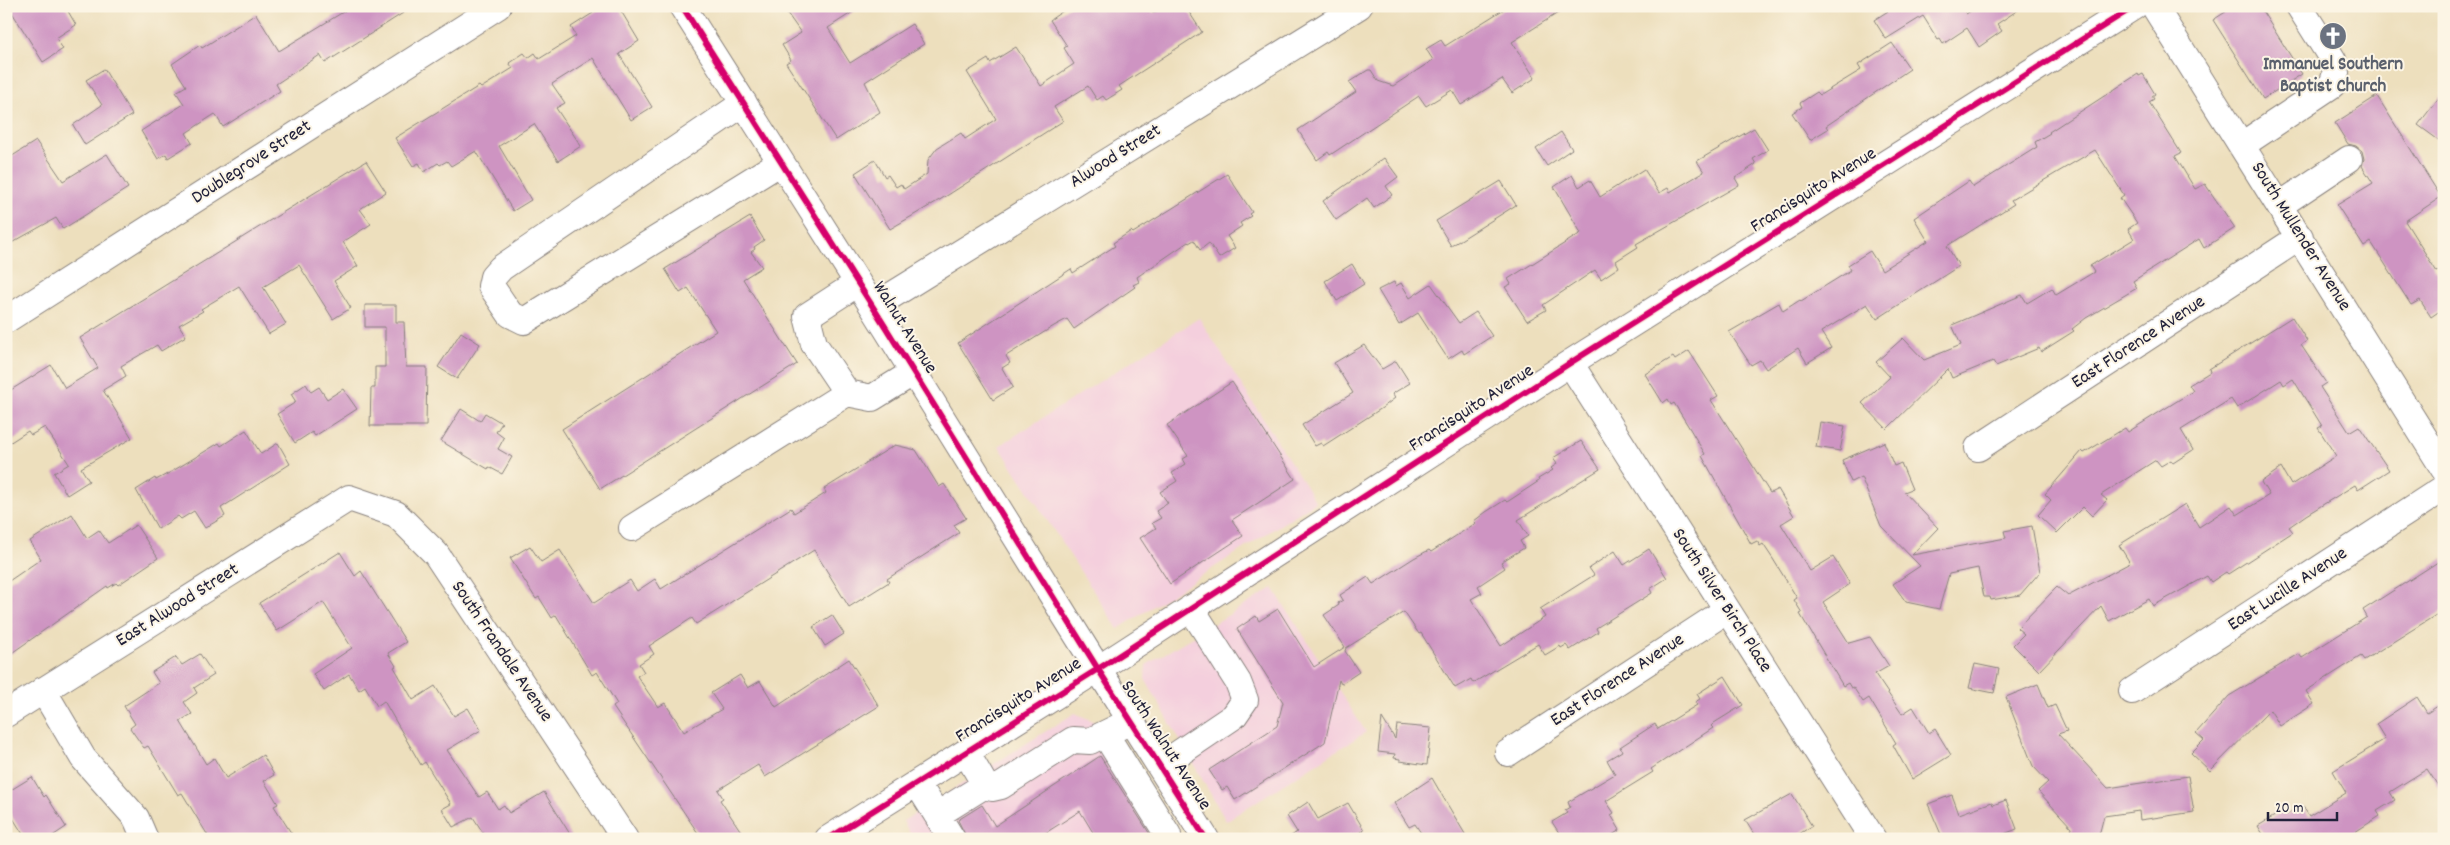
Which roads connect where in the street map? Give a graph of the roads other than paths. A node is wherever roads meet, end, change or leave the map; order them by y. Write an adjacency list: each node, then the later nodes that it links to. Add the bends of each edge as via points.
1 (498, 6): 15 (street, Doublegrove Street)
2 (682, 6): 7 (street, Walnut Avenue)
3 (1359, 6): 14 (street, Alwood Street)
4 (2135, 6): 16 (street, Francisquito Avenue)
5 (2154, 6): 8 (street, South Mullender Avenue)
6 (2299, 6): 8 (street, via 2333,60 2336,73 2332,85)
7 (744, 103): 10 (street, Walnut Avenue); 10 (street, via 501,268 493,277 491,286 510,314 524,321)
8 (2242, 145): 11 (street, South Mullender Avenue)
9 (2348, 159): 11 (street)
10 (781, 162): 13 (street, Walnut Avenue)
11 (2280, 205): 12 (street, South Mullender Avenue)
12 (2300, 237): 19 (street, East Florence Avenue); 20 (street, South Mullender Avenue)
13 (858, 283): 14 (street, Walnut Avenue); 18 (street, via 807,316 814,344)
14 (874, 307): 17 (street, Walnut Avenue)
15 (6, 320)
16 (1570, 363): 24 (street, Francisquito Avenue); 25 (street, South Silver Birch Place)
17 (914, 372): 18 (street, via 872,398); 26 (street, Walnut Avenue)
18 (847, 392): 23 (street)
19 (1978, 448)
20 (2444, 469)
21 (2444, 488): 28 (street, East Lucille Avenue)
22 (349, 498): 27 (street, East Alwood Street); 41 (street, South Frandale Avenue, via 396,514 436,554)
23 (632, 528)
24 (1191, 608): 26 (street, Francisquito Avenue); 34 (street, via 1238,682 1244,700 1234,716)
25 (1727, 610): 33 (street, East Florence Avenue); 44 (street, South Silver Birch Place)
26 (1098, 669): 30 (street, South Walnut Avenue); 32 (street, Francisquito Avenue)
27 (42, 690): 29 (street, East Alwood Street); 40 (street, via 83,758 136,818)
28 (2132, 691)
29 (6, 714)
30 (1131, 721): 31 (street); 34 (street, South Walnut Avenue)
31 (1105, 734): 36 (street, via 1090,741 1073,740 1001,786 992,788); 39 (street)
32 (966, 752): 35 (street, Francisquito Avenue); 36 (street)
33 (1508, 753)
34 (1160, 766): 38 (street, South Walnut Avenue)
35 (917, 783): 37 (street); 42 (street, Francisquito Avenue)
36 (985, 785): 37 (street)
37 (937, 815): 43 (street)
38 (1200, 829): 39 (street)
39 (1165, 837)
40 (145, 839)
41 (625, 839)
42 (828, 839)
43 (952, 839)
44 (1873, 839)

